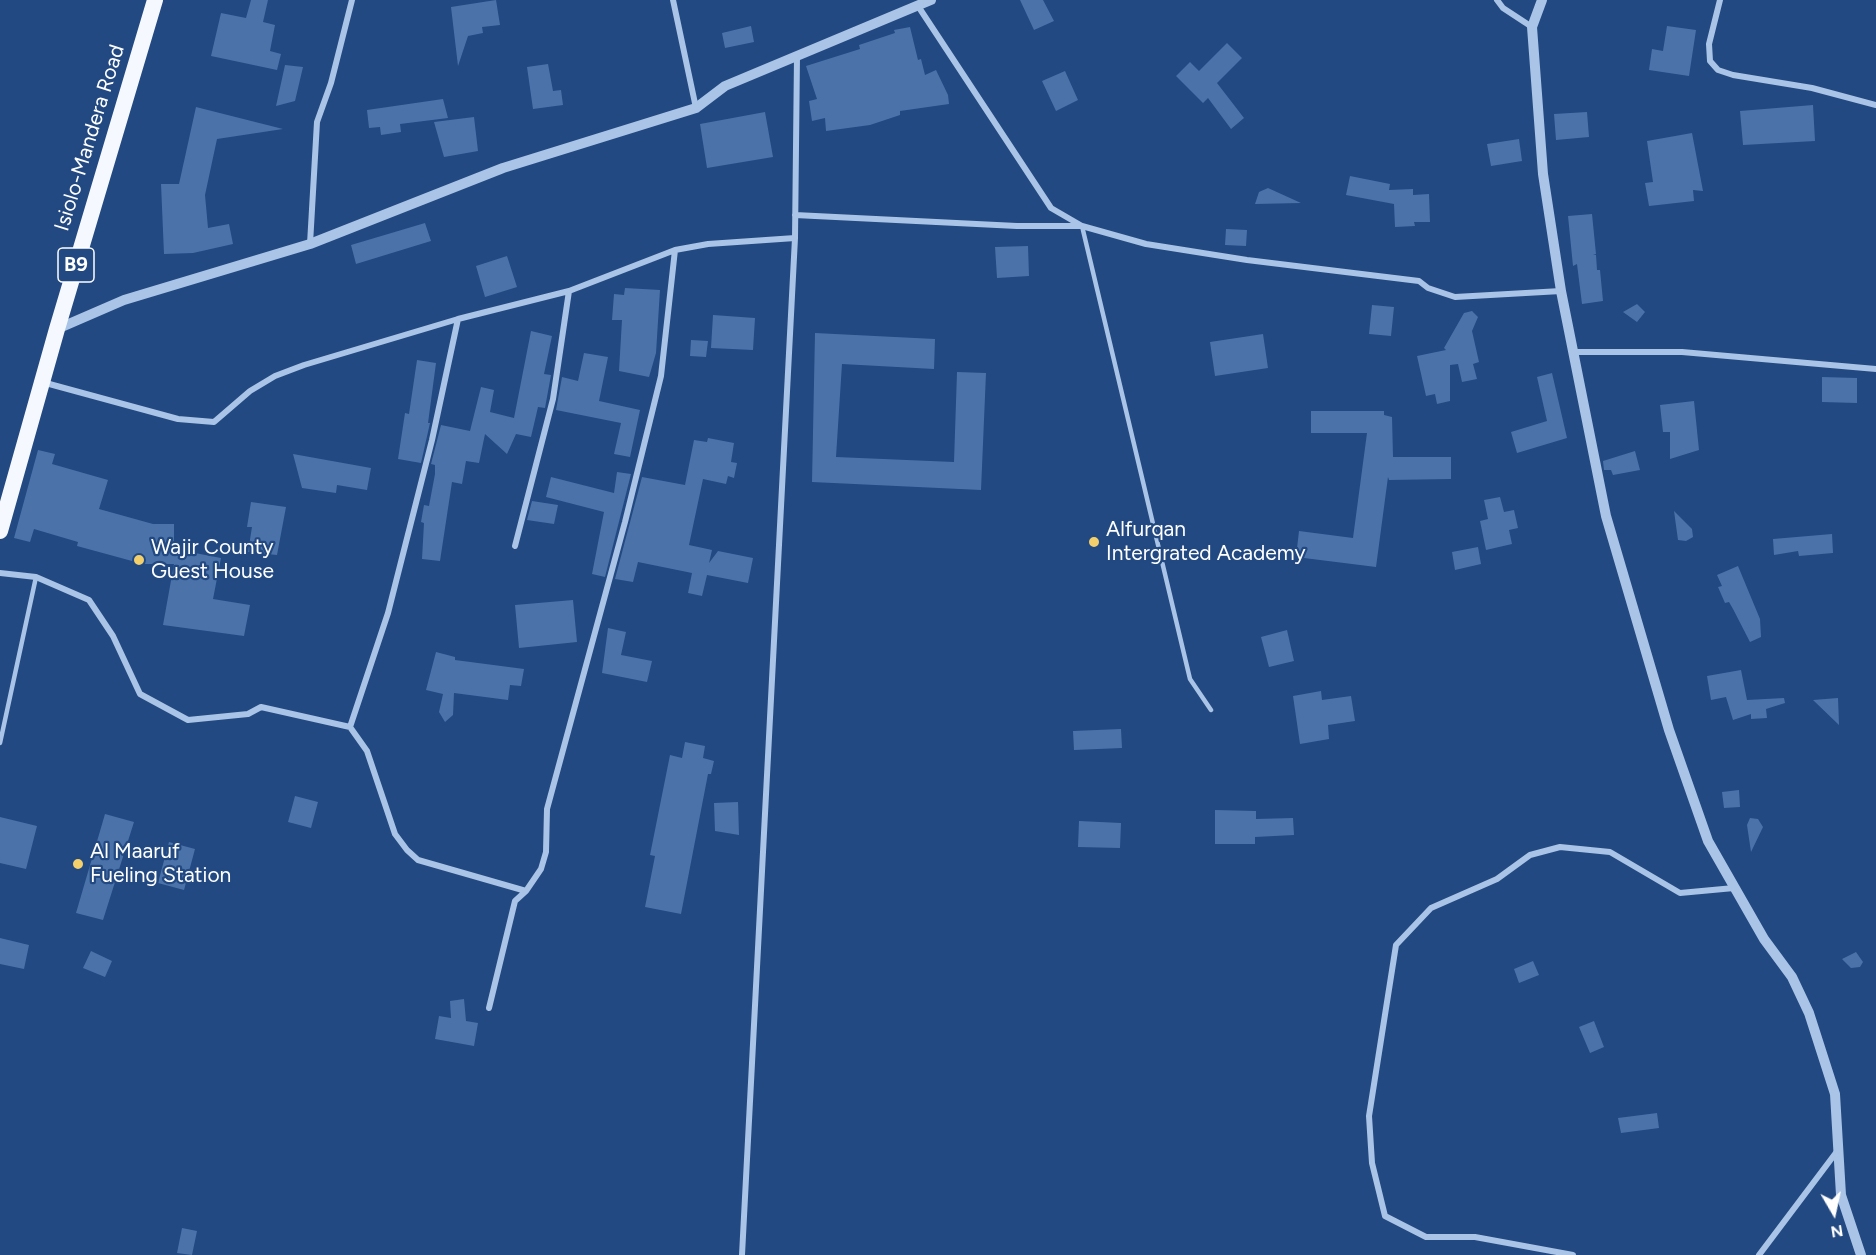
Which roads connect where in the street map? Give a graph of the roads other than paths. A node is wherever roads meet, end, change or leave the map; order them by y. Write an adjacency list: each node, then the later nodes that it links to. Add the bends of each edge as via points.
1 (155, 0): 21 (highway, Isiolo-Mandera Road / B9)
2 (352, 0): 16 (street, via 317,122)
3 (673, 0): 12 (street)
4 (931, 0): 8 (street)
5 (1497, 0): 9 (street)
6 (1542, 0): 9 (street)
7 (1720, 0): 11 (street, via 1709,45 1710,61 1718,70)
8 (918, 6): 10 (street); 14 (street, via 1051,208)
9 (1532, 27): 19 (street, via 1543,174)
10 (797, 56): 12 (street, via 725,86); 13 (street)
11 (1876, 105)
12 (696, 108): 16 (street, via 503,168)
13 (795, 214): 14 (street); 15 (street)
14 (1082, 226): 19 (street, via 1146,244 1419,281 1455,297); 29 (lane, via 1190,679)
15 (795, 238): 17 (street); 36 (street)
16 (310, 243): 21 (street, via 124,300)
17 (675, 250): 18 (street); 33 (street, via 661,376 547,809 546,852 541,869)
18 (569, 291): 20 (street); 26 (street, via 553,399)
19 (1561, 291): 22 (street)
20 (458, 319): 24 (street, via 274,376 214,422 178,419); 30 (street, via 388,613)
21 (57, 328): 24 (highway, Isiolo-Mandera Road / B9)
22 (1573, 352): 23 (street, via 1682,352); 32 (street, via 1606,516 1653,677 1708,841)
23 (1876, 369)
24 (42, 382): 25 (highway, Isiolo-Mandera Road / B9)
25 (0, 531)
26 (515, 546)
27 (0, 573): 28 (street)
28 (36, 577): 30 (street, via 88,600 113,636 140,694 188,720 248,714 261,707); 31 (lane)
29 (1210, 710)
30 (350, 728): 33 (street, via 367,751 395,834 407,850 418,860)
31 (0, 742)
32 (1734, 888): 35 (street, via 1792,977 1809,1013 1835,1094); 37 (street, via 1680,893 1611,852 1560,848 1530,855 1497,879 1431,908 1396,945 1370,1116 1372,1163 1385,1216 1426,1237 1475,1237)
33 (526, 891): 34 (street, via 515,901)
34 (489, 1008)
35 (1838, 1149): 38 (street); 39 (street, via 1841,1195)
36 (742, 1255)
37 (1573, 1255)
38 (1759, 1255)
39 (1861, 1255)

